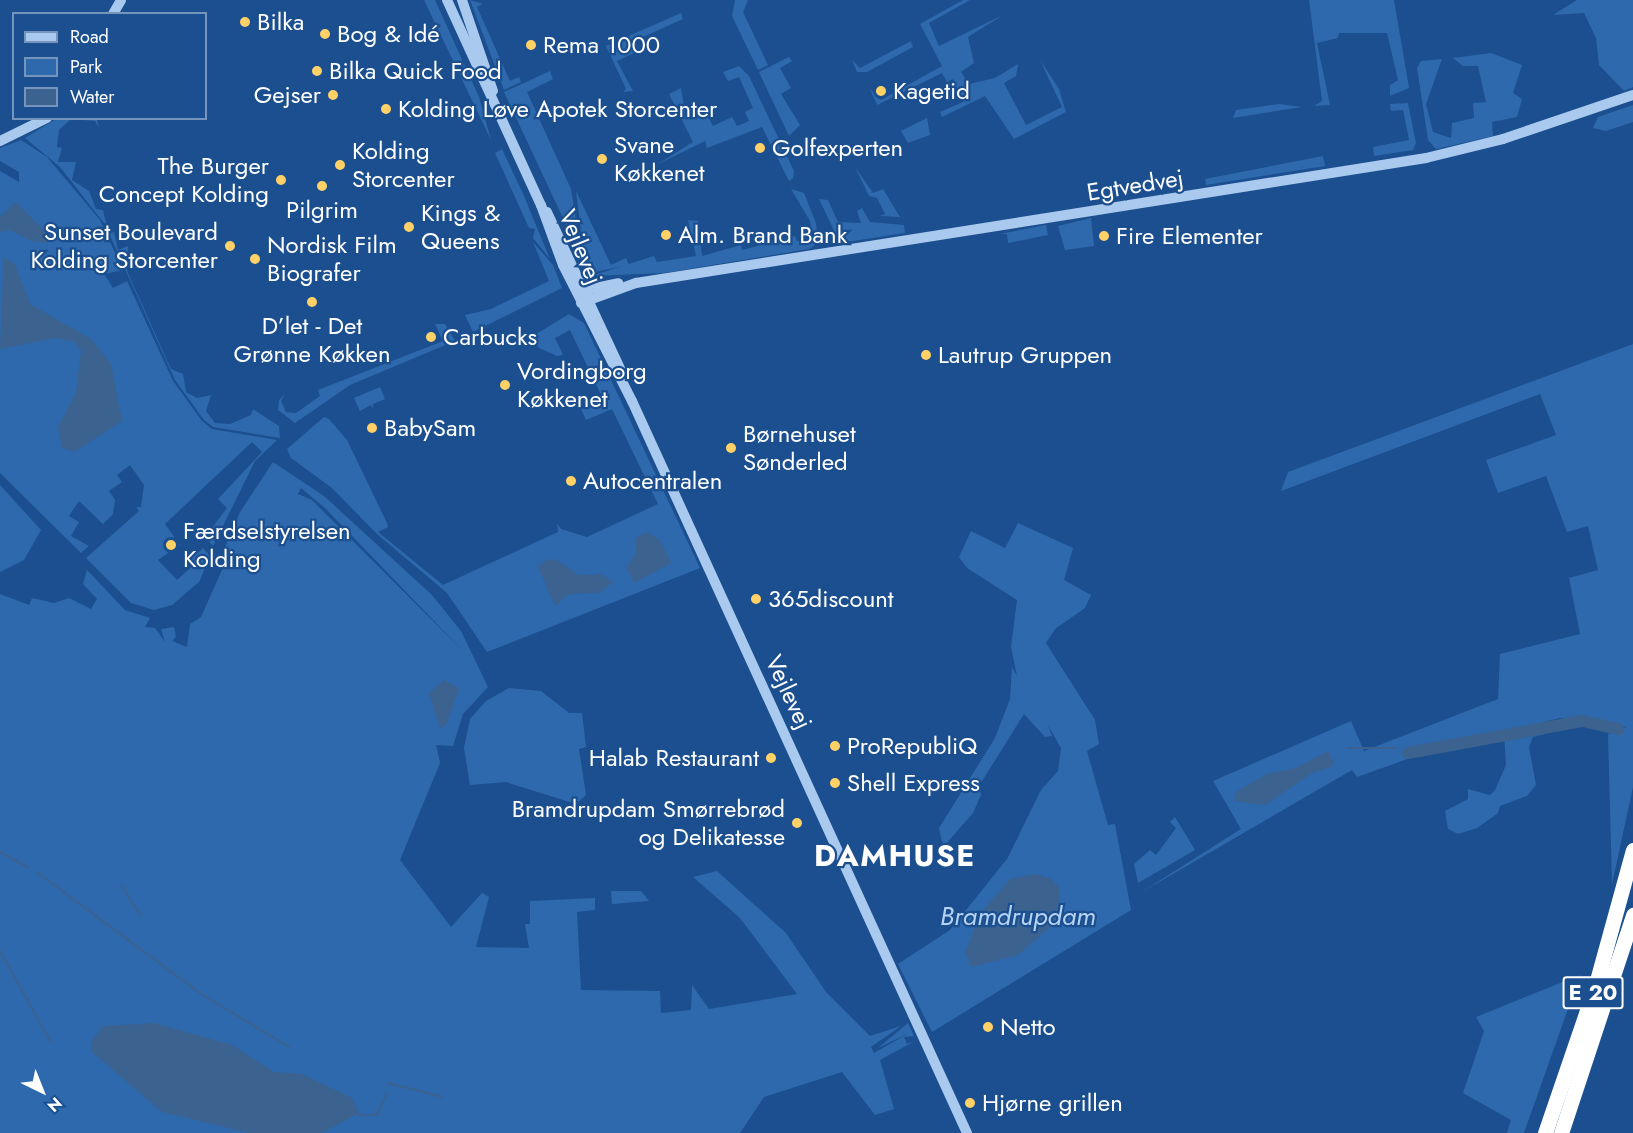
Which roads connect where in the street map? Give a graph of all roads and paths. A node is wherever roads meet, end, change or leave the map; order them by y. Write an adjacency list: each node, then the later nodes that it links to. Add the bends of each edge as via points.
1 (447, 0): 4 (street, Vejlevej)
2 (462, 0): 4 (street, Vejlevej)
3 (1633, 95): 9 (street, Egtvedvej, via 1503,139 1426,158 636,283)
4 (497, 105): 9 (street, Vejlevej)
5 (30, 120): 7 (street)
6 (43, 120): 8 (street)
7 (0, 134)
8 (0, 141)
9 (586, 297): 12 (street, Vejlevej)
10 (1633, 850): 13 (highway, E 20, via 1596,984)
11 (1633, 915): 14 (highway, E 20)
12 (967, 1133)
13 (1545, 1133)
14 (1561, 1133)

